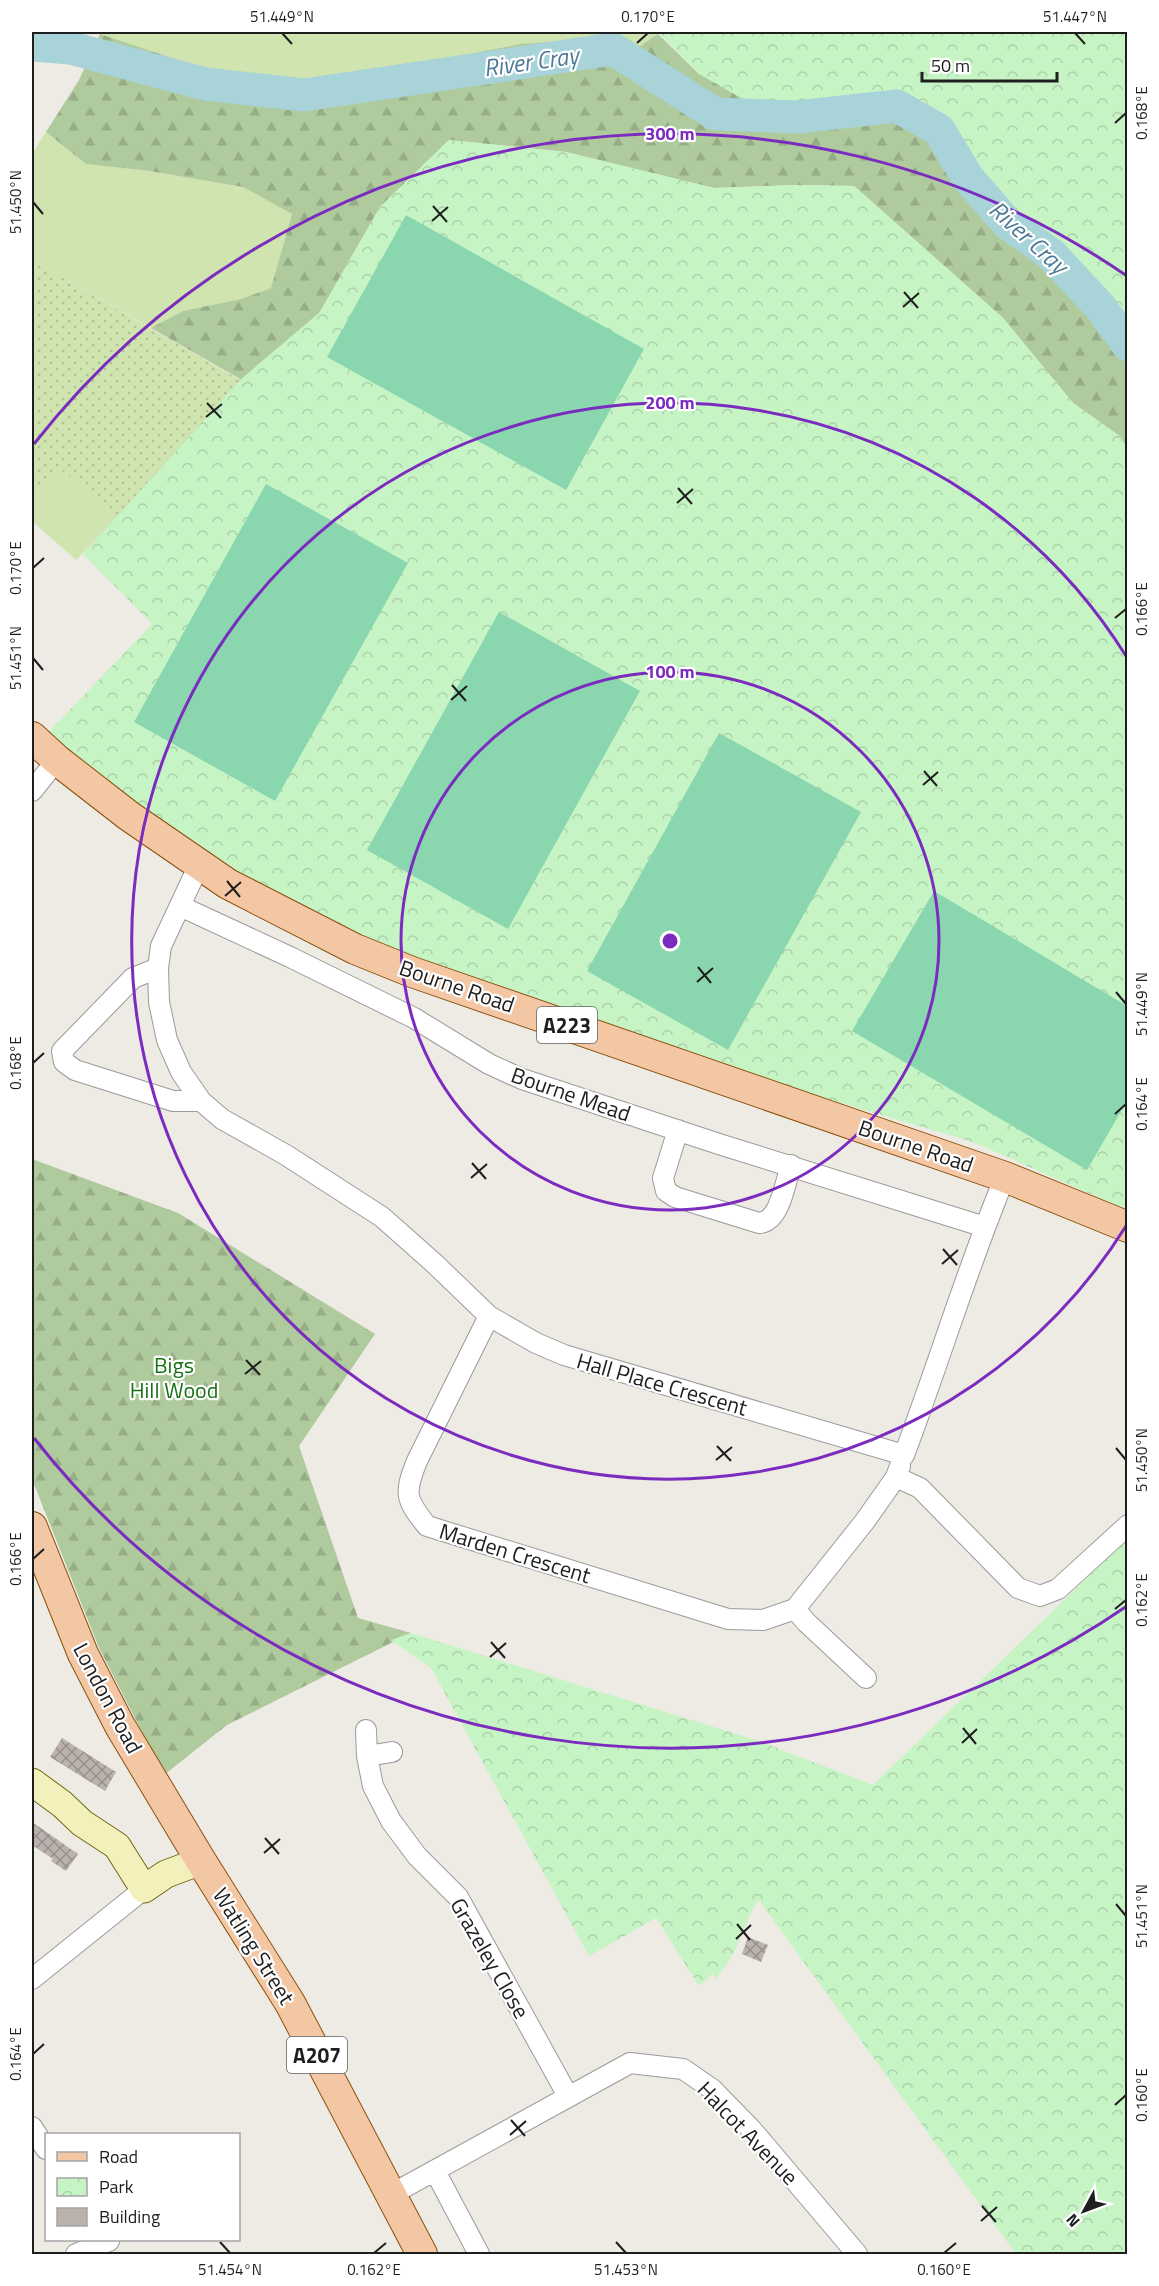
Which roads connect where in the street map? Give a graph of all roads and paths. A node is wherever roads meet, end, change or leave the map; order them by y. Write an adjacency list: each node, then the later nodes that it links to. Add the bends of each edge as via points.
1 (32, 736): 2 (main road, Bourne Road / A223)
2 (57, 760): 3 (street); 4 (main road, Bourne Road / A223)
3 (32, 791)
4 (199, 865): 5 (street, Hall Place Crescent); 10 (main road, Bourne Road / A223, via 267,905 355,949 412,972)
5 (180, 906): 6 (street, Hall Place Crescent, via 161,946); 8 (street, Bourne Mead, via 414,1018 506,1072)
6 (158, 968): 7 (street, Hall Place Crescent, via 159,1002 167,1040 181,1072); 7 (street, via 133,978 62,1051 64,1062 75,1070 173,1101)
7 (201, 1101): 13 (street, Hall Place Crescent, via 222,1119 382,1217)
8 (678, 1130): 9 (street, Bourne Mead); 9 (street, via 663,1178 666,1191 675,1197 764,1223 775,1215)
9 (791, 1166): 11 (street, Bourne Mead)
10 (1005, 1176): 11 (street); 12 (main road, Bourne Road / A223)
11 (985, 1227): 14 (street)
12 (1128, 1227)
13 (489, 1316): 14 (street, Hall Place Crescent, via 564,1355); 18 (street, Marden Crescent, via 408,1484 411,1507 427,1526 728,1619 763,1620)
14 (904, 1455): 15 (street)
15 (896, 1477): 16 (street, via 920,1488 1018,1588 1040,1596 1058,1589); 18 (street)
16 (1128, 1525)
17 (32, 1527): 24 (main road, London Road / A207, via 83,1654 120,1726)
18 (795, 1609): 19 (street)
19 (866, 1678)
20 (366, 1730): 22 (street, Grazeley Close)
21 (392, 1752): 22 (street)
22 (367, 1756): 27 (street, Grazeley Close, via 373,1786 391,1821 417,1856 458,1898)
23 (32, 1782): 25 (street, via 82,1823 106,1856)
24 (201, 1861): 25 (street, via 166,1874); 31 (main road, Watling Street / A207, via 290,2003)
25 (144, 1889): 26 (street)
26 (32, 1978)
27 (568, 2096): 30 (street, Halcot Avenue); 36 (street, Halcot Avenue, via 630,2063 682,2069 712,2089 752,2130)
28 (32, 2127): 29 (street)
29 (45, 2147)
30 (435, 2170): 31 (street, Halcot Avenue); 35 (street)
31 (392, 2194): 34 (main road, Watling Street / A207)
32 (111, 2245): 33 (street)
33 (76, 2254)
34 (422, 2254)
35 (479, 2254)
36 (857, 2254)

